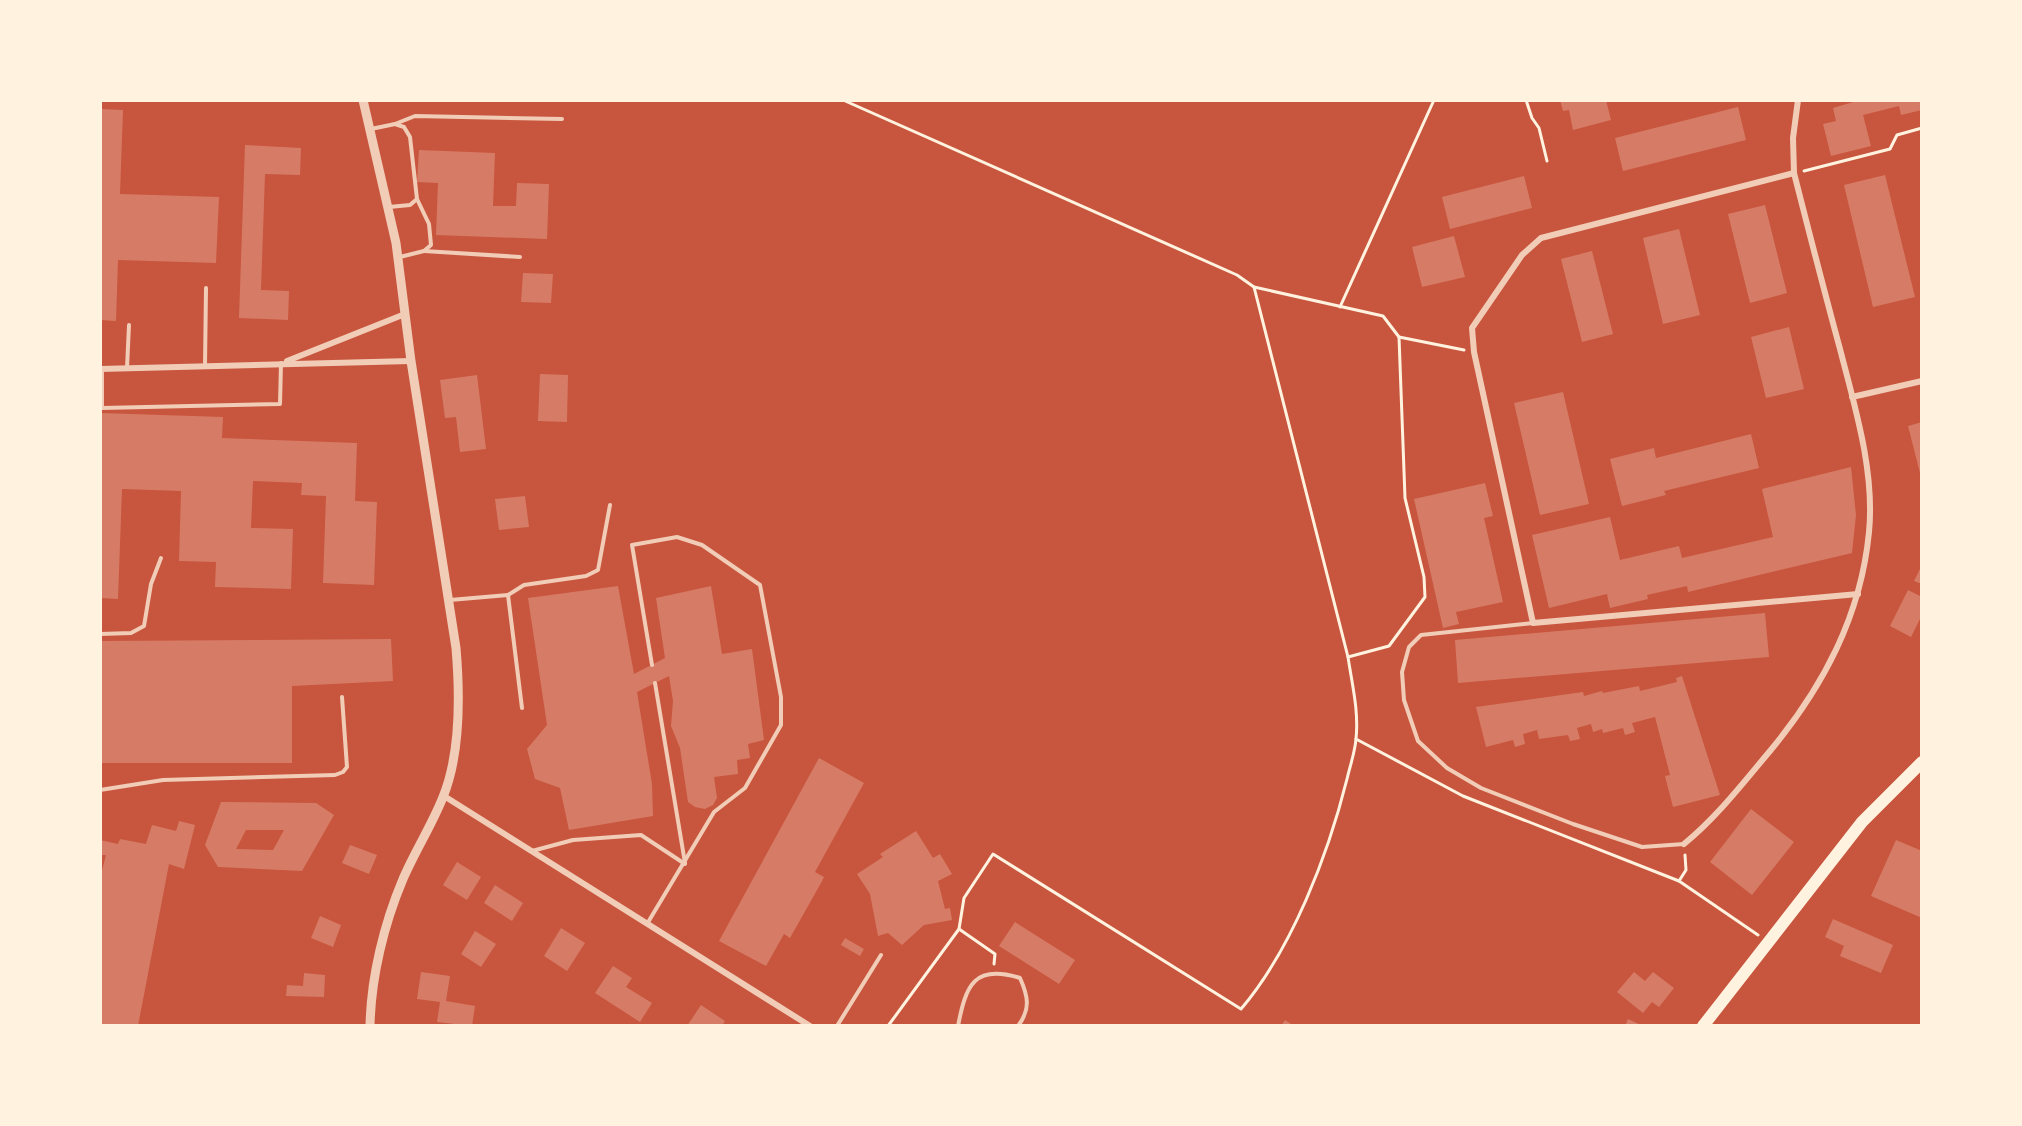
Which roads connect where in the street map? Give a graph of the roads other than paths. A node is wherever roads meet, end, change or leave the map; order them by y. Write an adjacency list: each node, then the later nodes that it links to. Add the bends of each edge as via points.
1 (363, 100): 5 (street)
2 (1798, 100): 6 (street)
3 (562, 119): 4 (lane, via 415,116)
4 (395, 124): 5 (lane); 7 (lane, via 404,127 410,137)
5 (370, 129): 8 (street)
6 (1794, 173): 21 (street); 27 (street, via 1541,238 1522,255 1472,327 1474,352)
7 (417, 199): 8 (lane, via 410,205); 9 (lane, via 426,213 431,234 431,245)
8 (389, 207): 10 (street)
9 (424, 251): 10 (lane); 11 (lane)
10 (398, 257): 13 (street)
11 (520, 257)
12 (206, 288): 17 (lane)
13 (405, 314): 15 (street); 16 (street)
14 (129, 325): 18 (lane)
15 (411, 361): 16 (street); 26 (street)
16 (281, 363): 17 (street); 19 (lane, via 280,404 102,408)
17 (205, 366): 18 (street)
18 (127, 368): 19 (street)
19 (101, 369)
20 (1922, 381): 21 (street)
21 (1852, 397): 24 (street, via 1870,511)
22 (610, 505): 25 (lane, via 598,570 586,576 524,585)
23 (161, 558): 28 (lane, via 151,585 144,626 131,633)
24 (1858, 594): 27 (street); 36 (street, via 1847,629 1817,689 1708,824)
25 (508, 595): 26 (lane); 32 (lane)
26 (449, 600): 35 (street, via 459,692 457,737)
27 (1533, 623): 36 (lane, via 1422,635 1409,647 1401,672 1404,700 1418,741 1447,768 1481,788 1573,824 1642,847)
28 (100, 634)
29 (652, 665): 38 (lane, via 632,545 677,537 702,545 760,585 781,697 781,725 745,788 714,812)
30 (655, 682): 38 (lane)
31 (342, 697): 34 (lane, via 346,766 343,772 163,780)
32 (522, 708)
33 (1922, 762): 46 (main road, via 1862,822)
34 (100, 790)
35 (444, 796): 37 (street); 41 (street, via 403,880 380,952 370,1002)
36 (1684, 844)
37 (531, 851): 38 (lane, via 573,840 641,835); 39 (street)
38 (685, 864): 39 (lane)
39 (647, 924): 42 (street)
40 (881, 955): 43 (lane)
41 (370, 1026)
42 (810, 1026)
43 (837, 1026)
44 (958, 1026): 45 (lane, via 965,993 979,978 994,972 1020,978 1028,996 1026,1016)
45 (1018, 1026)
46 (1703, 1026)

